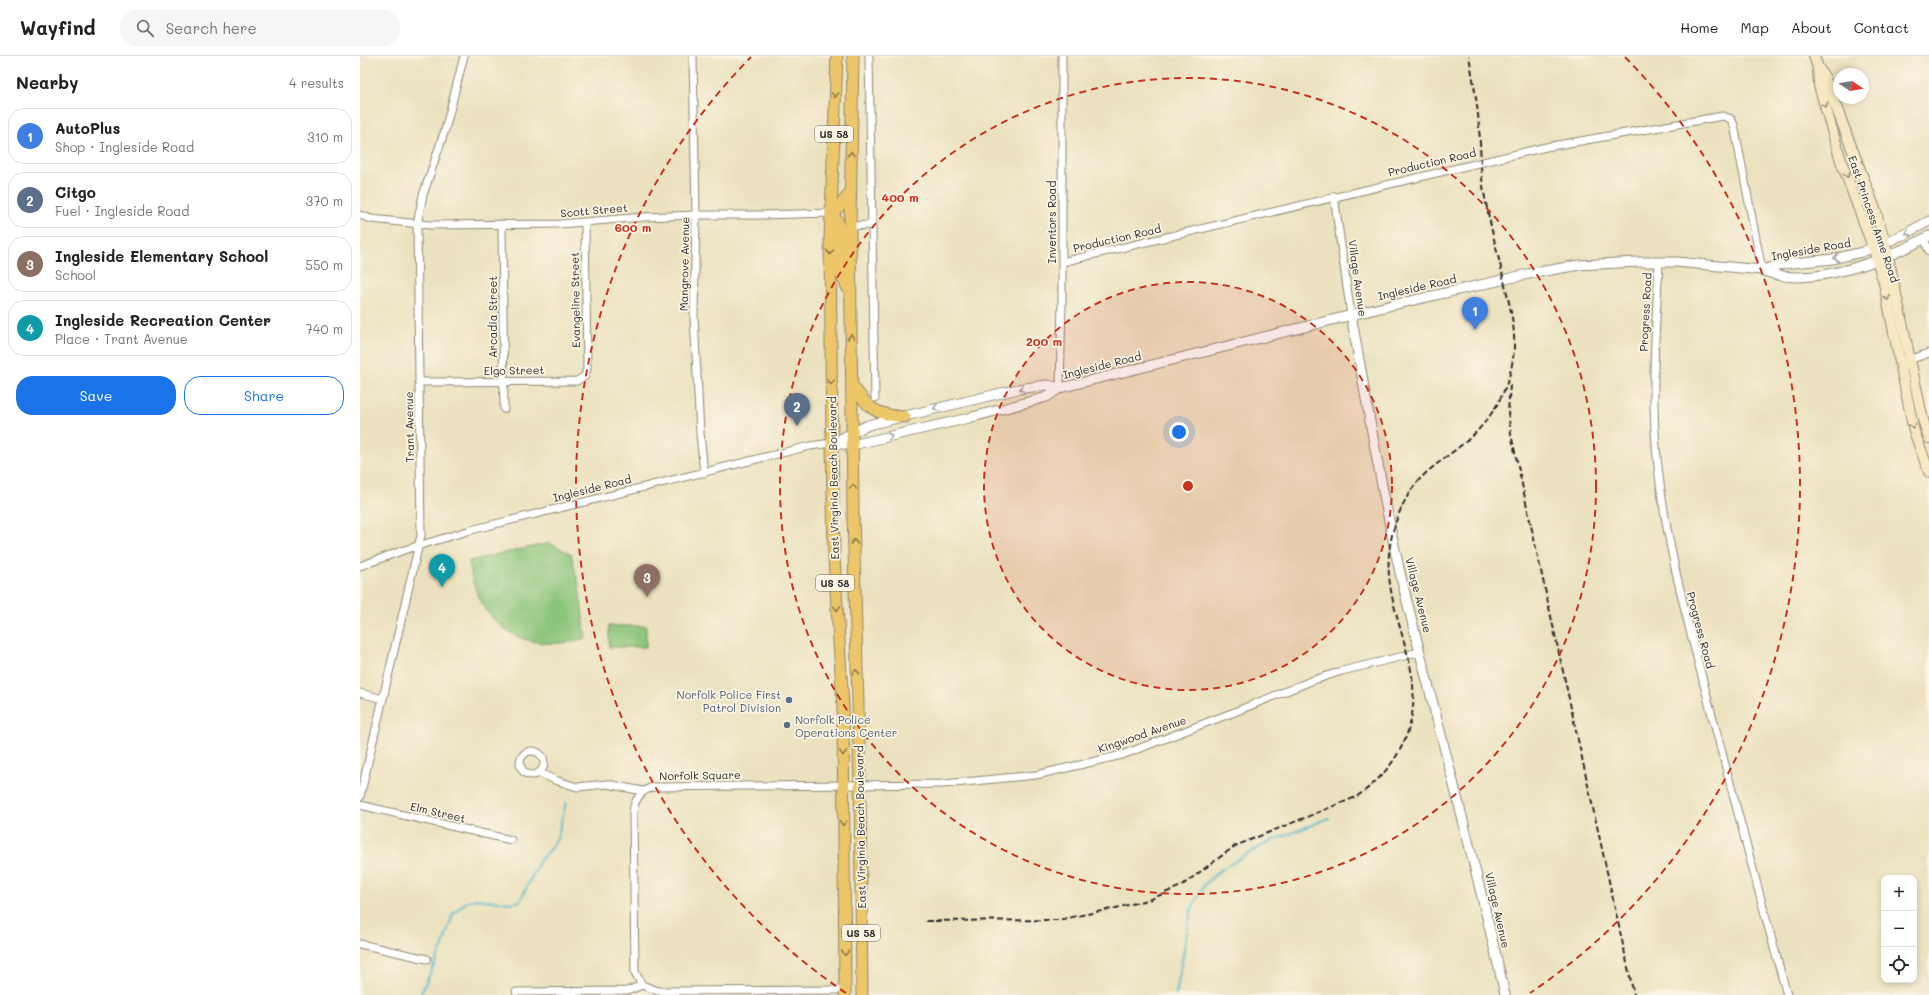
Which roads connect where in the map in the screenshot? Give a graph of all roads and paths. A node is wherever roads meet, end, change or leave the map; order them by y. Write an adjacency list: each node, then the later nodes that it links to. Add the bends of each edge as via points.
1 (464, 56): 16 (street, Trant Avenue, via 445,130 423,195)
2 (693, 56): 13 (street, Mangrove Avenue)
3 (837, 56): 11 (main road, East Virginia Beach Boulevard / US 58, one-way to 11)
4 (853, 56): 9 (main road, East Virginia Beach Boulevard / US 58, one-way to 4)
5 (869, 56): 18 (street)
6 (1062, 56): 26 (street, Inventors Road)
7 (1814, 56): 8 (main road, East Princess Anne Road)
8 (1818, 68): 21 (main road, East Princess Anne Road, via 1825,78 1855,154); 22 (main road, East Princess Anne Road, one-way to 22, via 1819,85 1842,161)
9 (850, 193): 11 (main road); 19 (main road, East Virginia Beach Boulevard / US 58)
10 (1334, 196): 26 (street, Production Road); 28 (street, Production Road, via 1546,147 1723,116 1731,119 1734,125); 30 (street, Village Avenue)
11 (831, 213): 13 (street, Scott Street); 29 (main road, via 841,227 840,269); 44 (main road, East Virginia Beach Boulevard / US 58, one-way to 44)
12 (360, 215): 16 (street, Scott Street, via 371,219)
13 (696, 215): 15 (street, Scott Street); 48 (street, Mangrove Avenue, via 694,317)
14 (1929, 221): 21 (street, Ingleside Road, one-way to 21)
15 (585, 223): 17 (street, Scott Street); 34 (street, Evangeline Street)
16 (417, 224): 17 (street, Scott Street); 35 (street, Trant Avenue)
17 (502, 224): 36 (street, Arcadia Street)
18 (870, 225): 19 (street); 39 (street)
19 (850, 226): 29 (main road, East Virginia Beach Boulevard / US 58)
20 (1927, 237): 23 (street); 24 (street, Ingleside Road)
21 (1885, 243): 22 (street, Ingleside Road); 24 (main road, East Princess Anne Road)
22 (1873, 247): 25 (main road, East Princess Anne Road); 28 (street, Ingleside Road, one-way to 28, via 1833,259 1783,264)
23 (1929, 251)
24 (1889, 255): 25 (street, Ingleside Road); 32 (main road, East Princess Anne Road)
25 (1877, 260): 28 (street, Ingleside Road, via 1836,271 1793,277 1783,277); 33 (main road, East Princess Anne Road, one-way to 33)
26 (1062, 262): 38 (street, Inventors Road)
27 (1659, 262): 28 (street, Ingleside Road); 30 (street, Ingleside Road, via 1572,266); 68 (street, Progress Road, via 1653,374 1654,422 1668,535 1693,644)
28 (1762, 270)
29 (851, 295): 37 (main road, East Virginia Beach Boulevard / US 58, one-way to 29)
30 (1351, 315): 38 (street, Ingleside Road); 51 (street, Village Avenue, via 1384,497)
31 (1929, 353): 32 (street)
32 (1911, 359): 33 (street); 43 (main road, East Princess Anne Road)
33 (1900, 363): 45 (main road, East Princess Anne Road, one-way to 45)
34 (585, 376): 36 (street, Elgo Street, via 577,381)
35 (419, 382): 36 (street, Elgo Street); 49 (street, Trant Avenue)
36 (503, 382): 40 (street, Arcadia Street)
37 (852, 385): 41 (main road, via 864,403 878,412 887,416); 42 (main road, East Virginia Beach Boulevard / US 58)
38 (1060, 388): 41 (street, Ingleside Road, one-way to 41, via 1047,385 1018,389); 46 (street, Ingleside Road, one-way to 38, via 1048,397)
39 (874, 398)
40 (504, 409)
41 (905, 417): 42 (street, Ingleside Road, via 868,425)
42 (852, 432): 44 (street, Ingleside Road); 46 (main road, East Virginia Beach Boulevard / US 58)
43 (1929, 440): 45 (street)
44 (832, 443): 46 (street, Ingleside Road); 48 (street, Ingleside Road, via 810,446); 55 (main road, East Virginia Beach Boulevard / US 58, one-way to 55, via 834,557 843,707)
45 (1918, 444): 47 (main road, East Princess Anne Road)
46 (852, 445): 56 (main road, East Virginia Beach Boulevard / US 58, one-way to 46)
47 (1929, 472)
48 (704, 473): 49 (street, Ingleside Road, via 471,530)
49 (419, 546): 50 (street, Ingleside Road); 53 (street, Trant Avenue)
50 (360, 566)
51 (1420, 652): 56 (street, Kingwood Avenue, via 1311,681 1122,755 1077,766 1036,775 982,781); 67 (street, Village Avenue)
52 (360, 693): 53 (street)
53 (383, 699): 58 (street, Trant Avenue)
54 (540, 773): 57 (street, via 577,788 607,784)
55 (843, 784): 56 (street, Norfolk Square); 57 (street, Norfolk Square, via 653,787); 65 (main road, East Virginia Beach Boulevard / US 58, one-way to 65)
56 (860, 784): 66 (main road, East Virginia Beach Boulevard / US 58)
57 (643, 791): 63 (street, via 635,800 633,811 635,972)
58 (360, 797)
59 (360, 805): 60 (street, Elm Street)
60 (512, 840)
61 (360, 944): 62 (street)
62 (427, 959)
63 (642, 985): 64 (street, via 627,991); 65 (street, via 658,991)
64 (516, 992)
65 (845, 992)
66 (862, 995)
67 (1505, 995)
68 (1787, 995)

